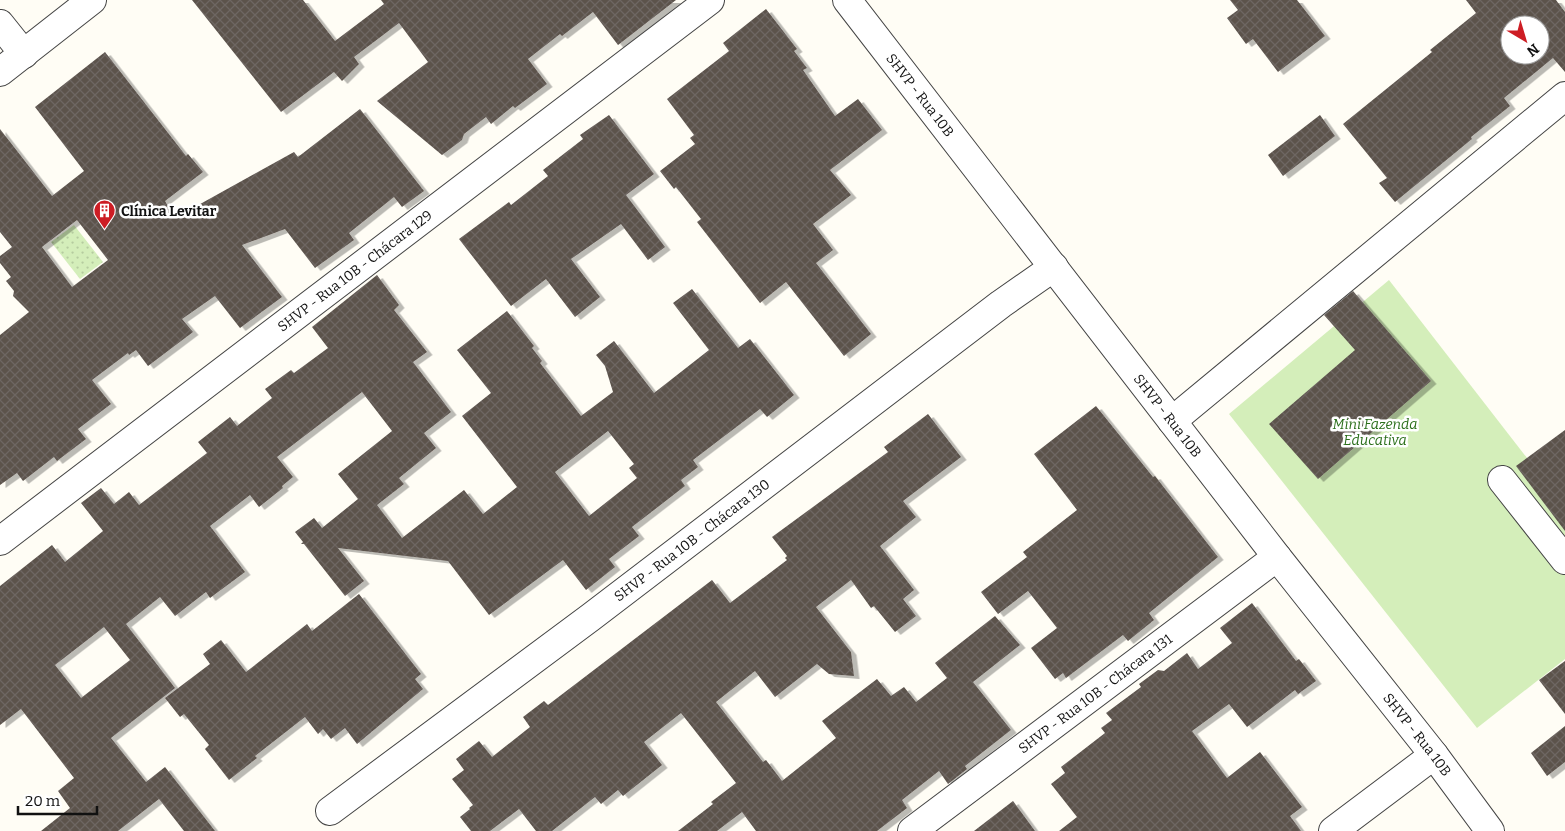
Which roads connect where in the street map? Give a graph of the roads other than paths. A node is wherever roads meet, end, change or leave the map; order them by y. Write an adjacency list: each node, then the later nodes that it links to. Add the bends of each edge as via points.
1 (92, 0): 5 (street)
2 (710, 0): 11 (street, SHVP - Rua 10B - Chácara 129)
3 (846, 0): 8 (street, SHVP - Rua 10B)
4 (0, 24): 5 (street)
5 (24, 54): 6 (street)
6 (0, 72)
7 (1565, 96): 9 (street)
8 (1054, 267): 9 (street, SHVP - Rua 10B); 15 (street, SHVP - Rua 10B - Chácara 130)
9 (1172, 421): 12 (street, SHVP - Rua 10B)
10 (1502, 480): 13 (street)
11 (0, 541)
12 (1277, 557): 14 (street, SHVP - Rua 10B); 16 (street, SHVP - Rua 10B - Chácara 131)
13 (1565, 560)
14 (1434, 755): 17 (street); 18 (street, SHVP - Rua 10B)
15 (330, 811)
16 (912, 831)
17 (1333, 831)
18 (1490, 831)

